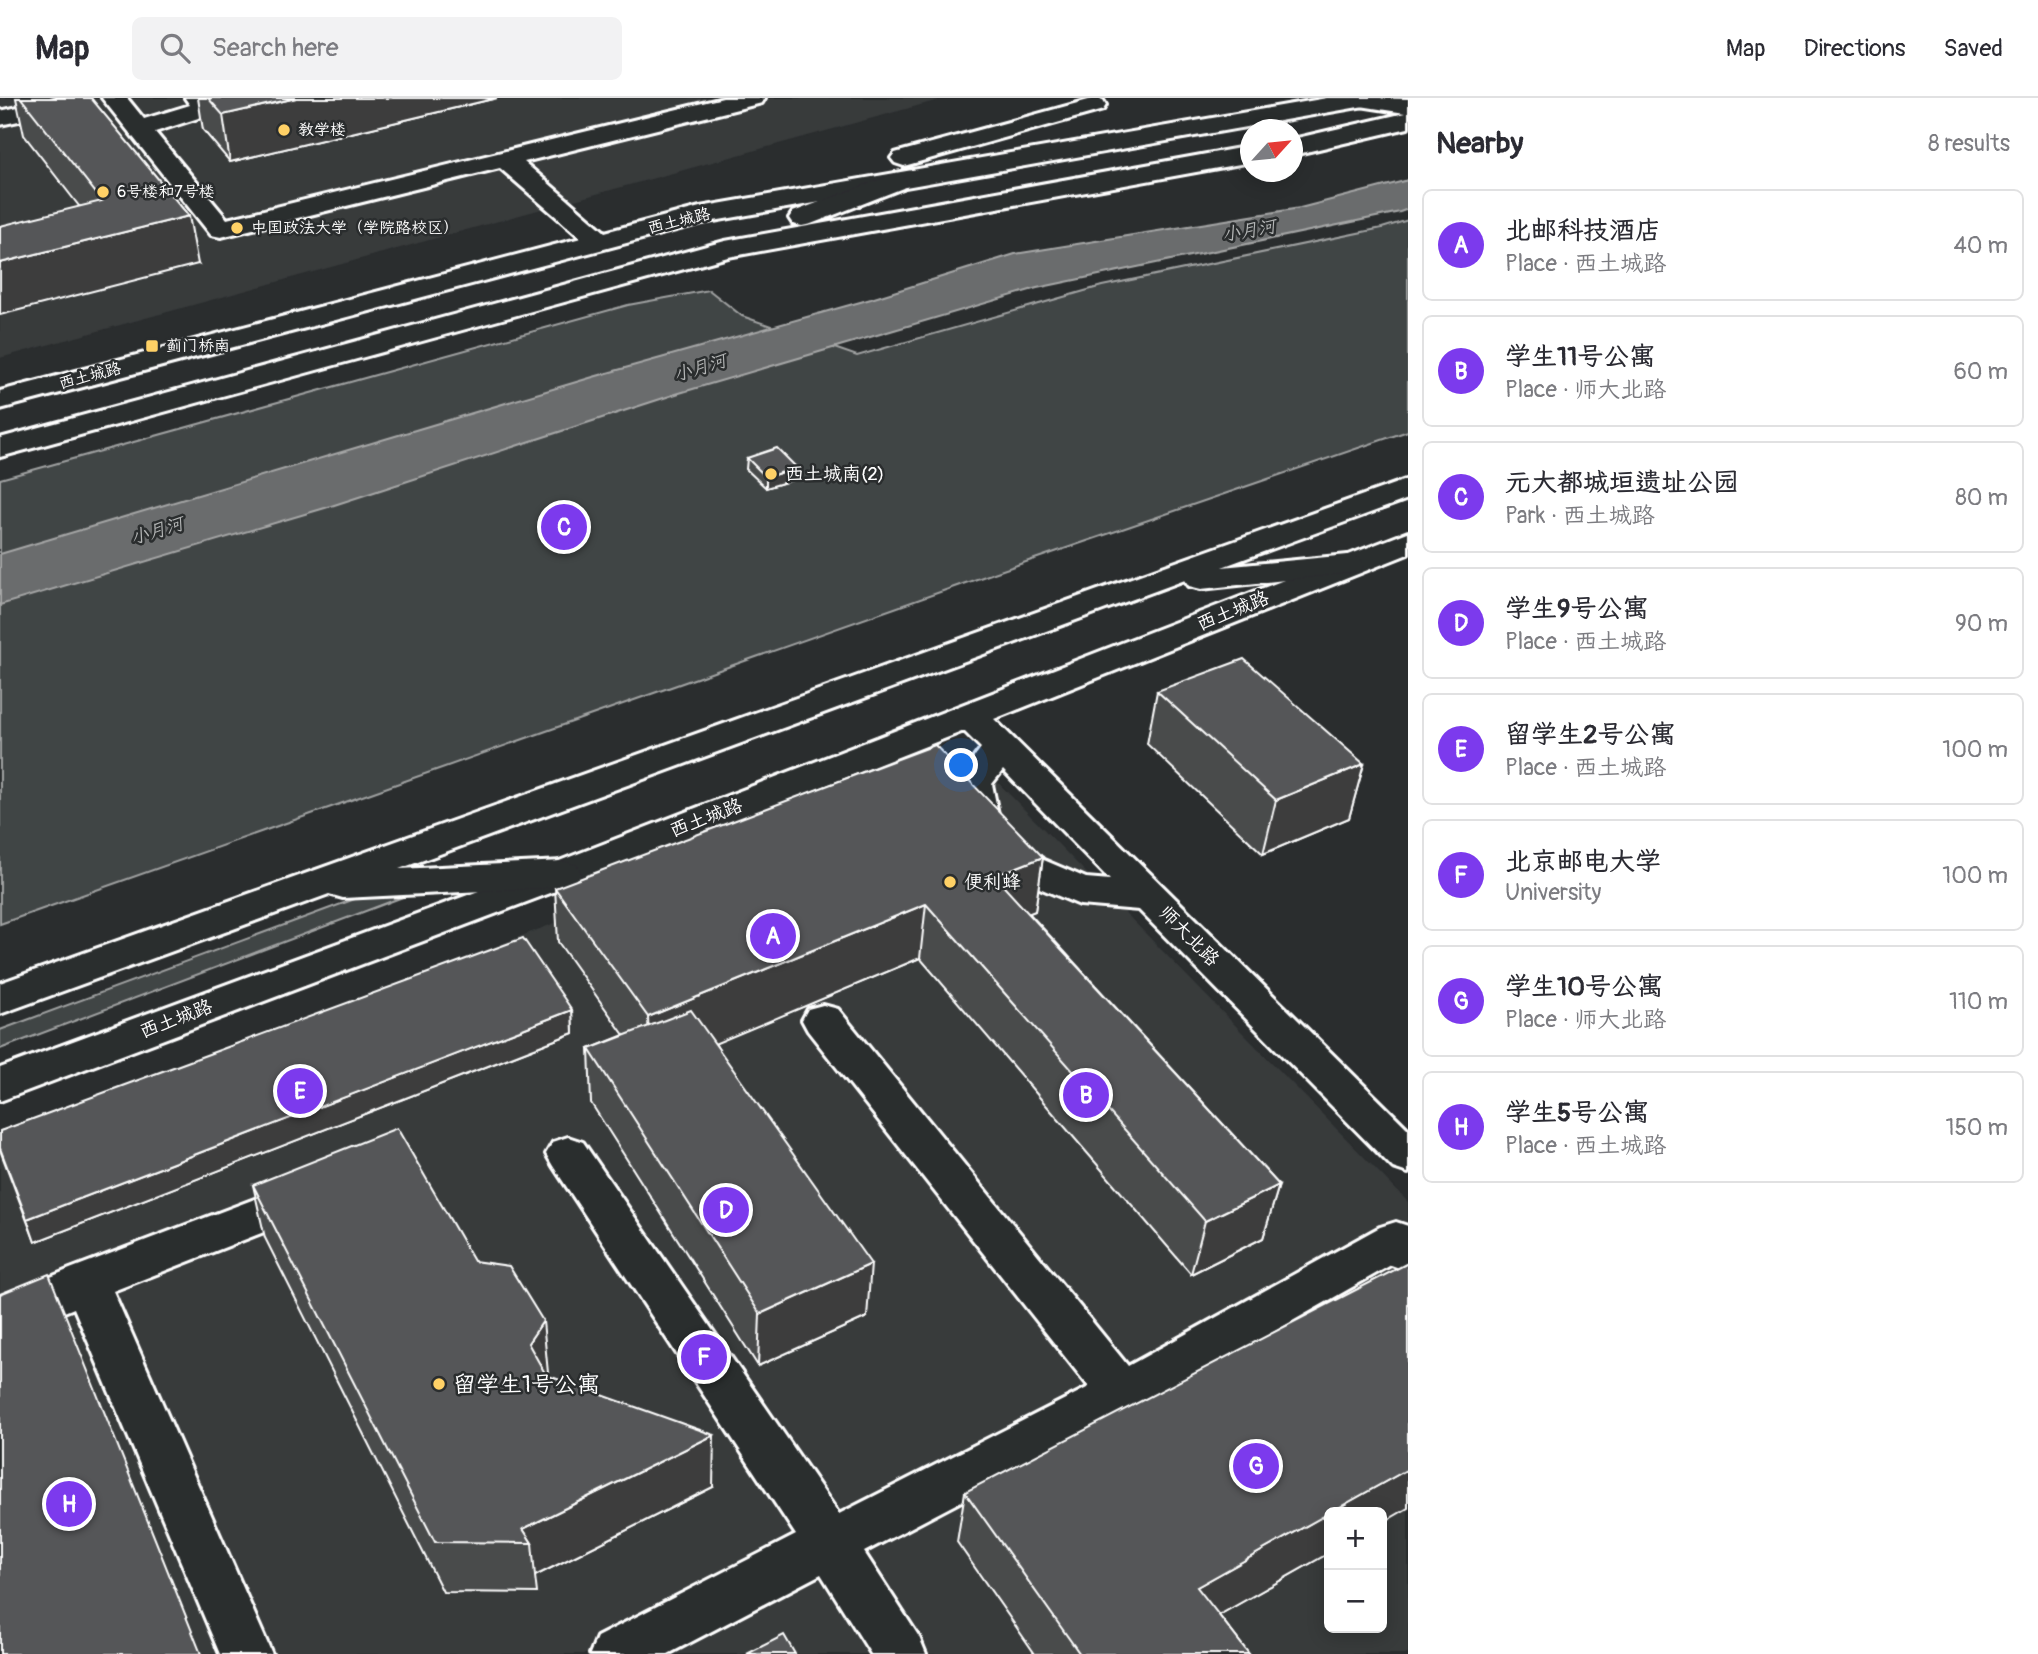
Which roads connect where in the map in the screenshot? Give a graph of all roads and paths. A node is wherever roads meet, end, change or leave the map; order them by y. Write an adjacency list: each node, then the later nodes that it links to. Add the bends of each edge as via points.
1 (91, 98): 8 (main road)
2 (114, 98): 10 (main road)
3 (754, 98): 13 (main road)
4 (1359, 99): 7 (main road, 西土城路); 14 (main road, 西土城路)
5 (1101, 101): 14 (main road); 15 (main road)
6 (209, 103): 10 (main road)
7 (1408, 106)
8 (0, 118)
9 (1408, 120): 11 (main road)
10 (139, 129): 13 (main road, via 220,229)
11 (1303, 145)
12 (1240, 156): 17 (main road)
13 (504, 158): 16 (main road)
14 (894, 182): 15 (main road, 西土城路); 17 (main road)
15 (700, 215): 16 (main road, 西土城路)
16 (600, 241): 18 (main road, 西土城路)
17 (725, 249): 19 (main road)
18 (0, 400)
19 (0, 448)
20 (1408, 488): 23 (main road)
21 (1408, 542): 22 (main road, 西土城路)
22 (1348, 565): 23 (main road); 24 (main road, 西土城路)
23 (1147, 584): 27 (main road)
24 (970, 716): 25 (main road, 师大北路); 26 (main road, 西土城路)
25 (1001, 748): 28 (main road, 师大北路); 28 (main road, via 973,783 981,823 1018,864 1080,891)
26 (562, 874): 27 (main road); 31 (main road, 西土城路)
27 (302, 887): 29 (main road)
28 (1150, 897): 33 (main road, 师大北路)
29 (0, 999)
30 (823, 1020): 38 (main road)
31 (0, 1085)
32 (568, 1154): 39 (main road)
33 (1408, 1156)
34 (302, 1199): 36 (main road)
35 (1408, 1253): 38 (main road, via 1395,1240)
36 (86, 1282): 37 (main road); 40 (main road)
37 (0, 1319)
38 (1122, 1393): 39 (main road)
39 (831, 1545): 41 (main road); 42 (main road)
40 (246, 1654)
41 (616, 1654)
42 (900, 1654)

